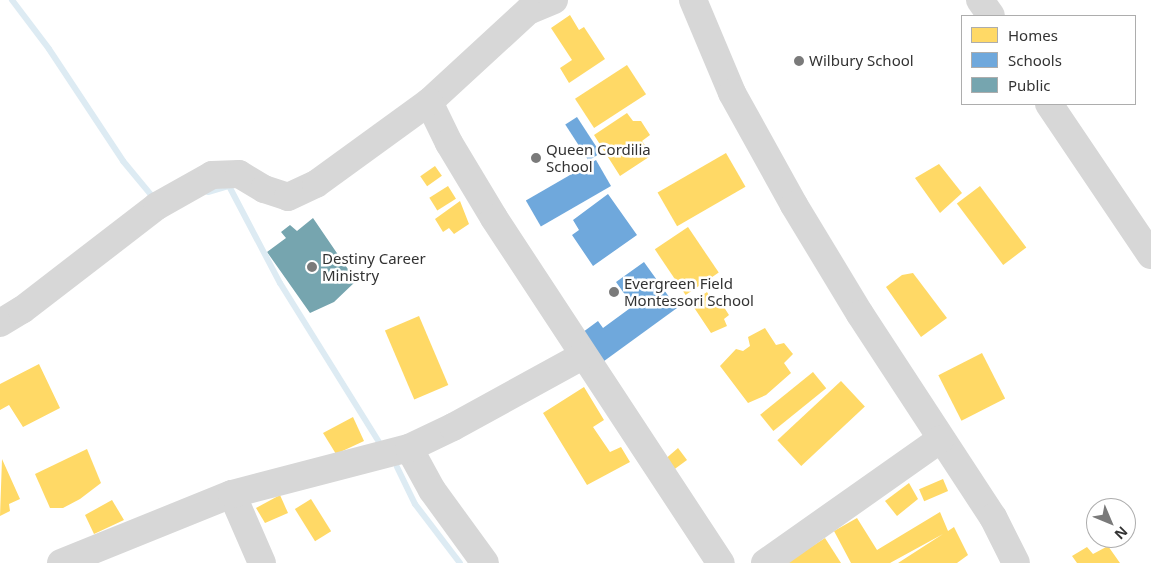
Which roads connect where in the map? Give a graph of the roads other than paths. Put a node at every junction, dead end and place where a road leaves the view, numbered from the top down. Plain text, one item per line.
1 (554, 0) edge
2 (692, 0) edge
3 (980, 0) edge
4 (990, 15) edge
5 (429, 102) junction
6 (1050, 105) edge
7 (1151, 255) edge
8 (0, 323) edge
9 (582, 356) junction
10 (941, 439) junction
11 (409, 448) junction
12 (232, 494) junction
13 (64, 562) edge
14 (262, 563) edge
15 (485, 563) edge
16 (721, 563) edge
17 (765, 563) edge
18 (1016, 563) edge

1 - 5 street
2 - 10 street
3 - 4 street
5 - 8 street
5 - 9 street
6 - 7 street
9 - 11 street
9 - 16 street
10 - 17 street
10 - 18 street
11 - 12 street
11 - 15 street
12 - 13 street
12 - 14 street

